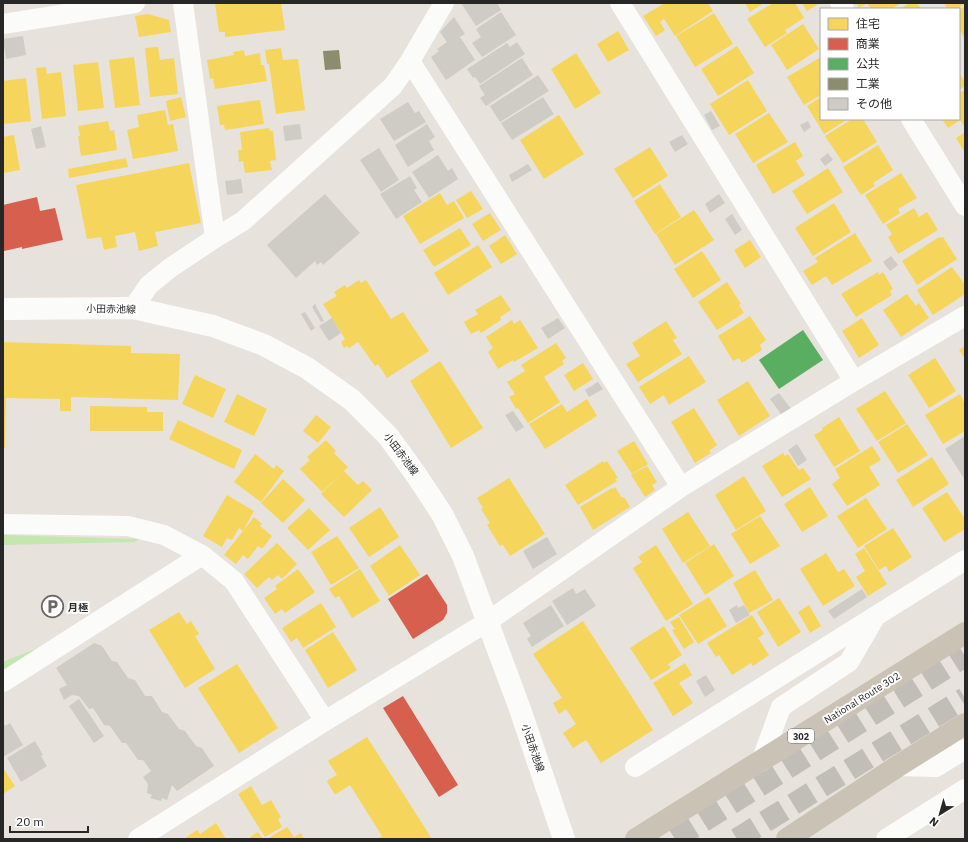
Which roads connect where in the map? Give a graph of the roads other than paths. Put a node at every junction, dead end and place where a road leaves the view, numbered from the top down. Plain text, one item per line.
1 (135, 3) edge
2 (182, 3) edge
3 (444, 3) edge
4 (620, 3) edge
5 (3, 24) edge
6 (410, 60) junction
7 (913, 120) edge
8 (965, 206) edge
9 (215, 238) junction
10 (133, 308) junction
11 (3, 309) edge
12 (965, 316) edge
13 (854, 381) junction
14 (682, 487) junction
15 (3, 524) edge
16 (202, 555) junction
17 (965, 560) edge
18 (876, 616) junction
19 (487, 622) junction
20 (965, 633) edge
21 (3, 682) edge
22 (325, 721) junction
23 (965, 724) edge
24 (965, 749) edge
25 (761, 762) junction
26 (898, 766) junction
27 (635, 768) dead end
28 (965, 789) edge
29 (138, 839) edge
30 (564, 839) edge
31 (636, 839) edge
32 (787, 839) edge
33 (886, 839) edge

1 - 5 street
2 - 9 street
3 - 6 street
4 - 13 street
6 - 9 street
6 - 14 street
7 - 8 street
9 - 10 street
10 - 11 street, 小田赤池線
10 - 19 street, 小田赤池線
12 - 13 street
13 - 14 street
14 - 19 street
15 - 16 street
16 - 21 street
16 - 22 street
17 - 18 street
18 - 25 street
18 - 27 street
19 - 22 street
19 - 30 street, 小田赤池線
20 - 25 highway, National Route 302 / 302
22 - 29 street
23 - 26 highway
24 - 26 street
25 - 31 highway, National Route 302 / 302
26 - 32 highway
28 - 33 street

